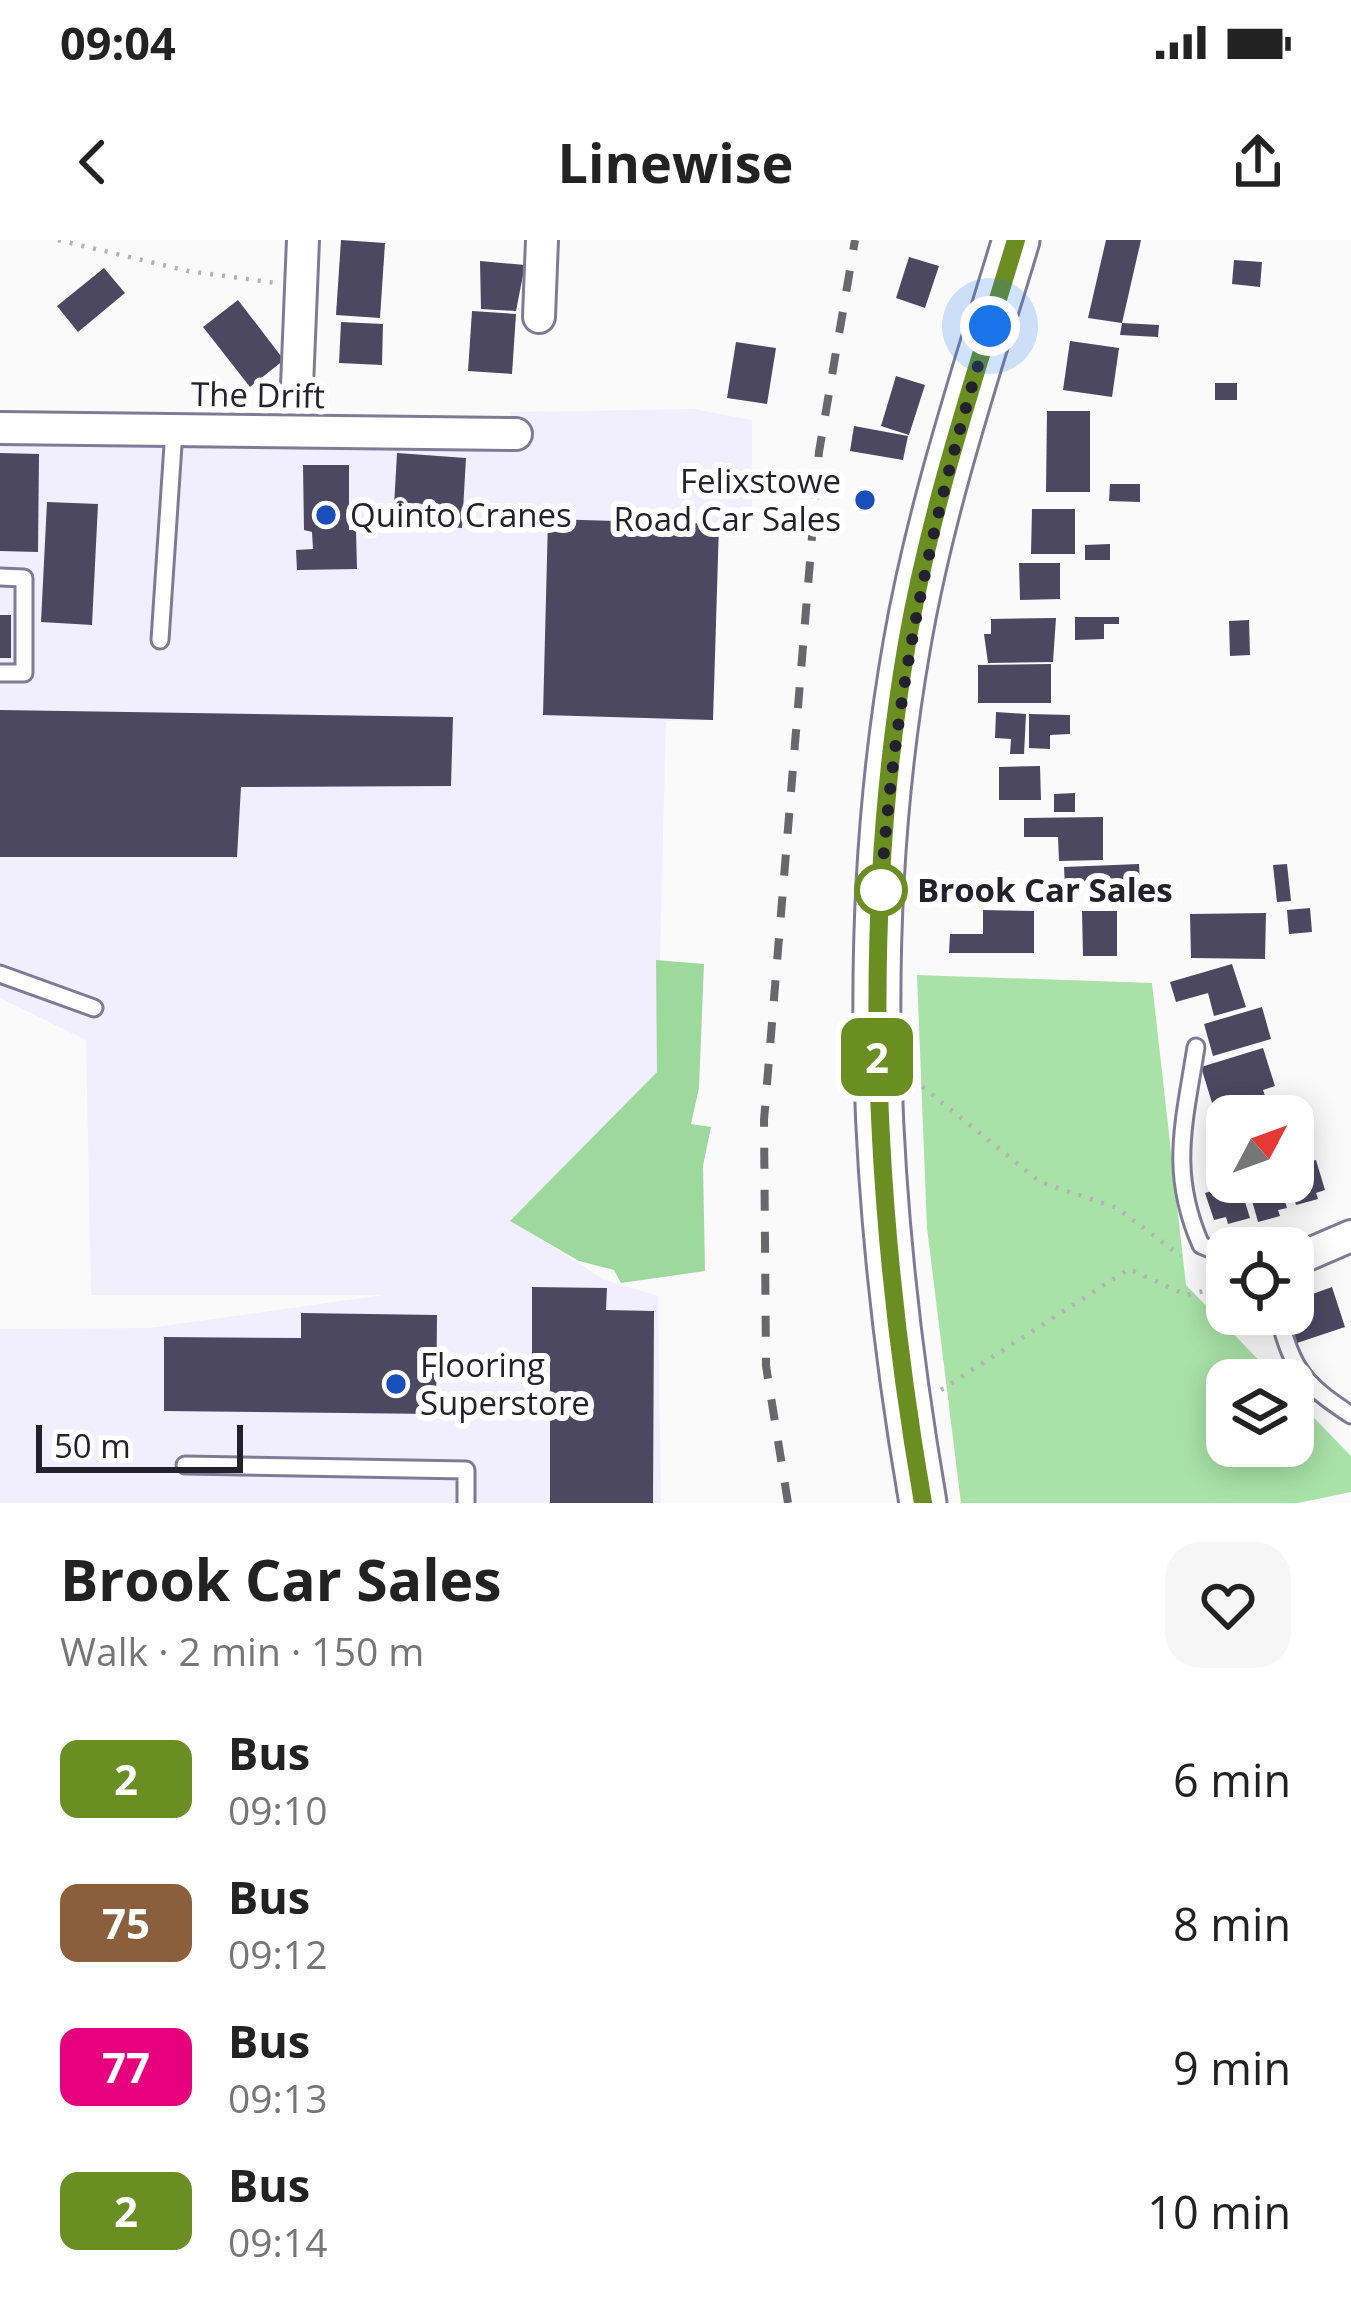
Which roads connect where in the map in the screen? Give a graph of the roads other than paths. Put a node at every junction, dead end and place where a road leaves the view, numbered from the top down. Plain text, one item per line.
1 (303, 240) edge
2 (542, 240) edge
3 (1016, 240) edge
4 (539, 317) dead end
5 (297, 386) dead end
6 (0, 428) edge
7 (174, 430) junction
8 (516, 434) dead end
9 (0, 578) edge
10 (160, 640) dead end
11 (0, 674) edge
12 (0, 974) edge
13 (94, 1008) dead end
14 (1196, 1047) dead end
15 (1351, 1236) edge
16 (1206, 1247) edge
17 (1314, 1252) edge
18 (1283, 1335) edge
19 (1351, 1415) edge
20 (184, 1466) dead end
21 (926, 1498) edge
22 (466, 1503) edge

1 - 5 street
2 - 4 street
3 - 21 main road
6 - 7 street, The Drift
7 - 8 street, The Drift
7 - 10 lane
9 - 11 lane
12 - 13 lane
14 - 16 lane
15 - 17 street
18 - 19 lane
20 - 22 lane

